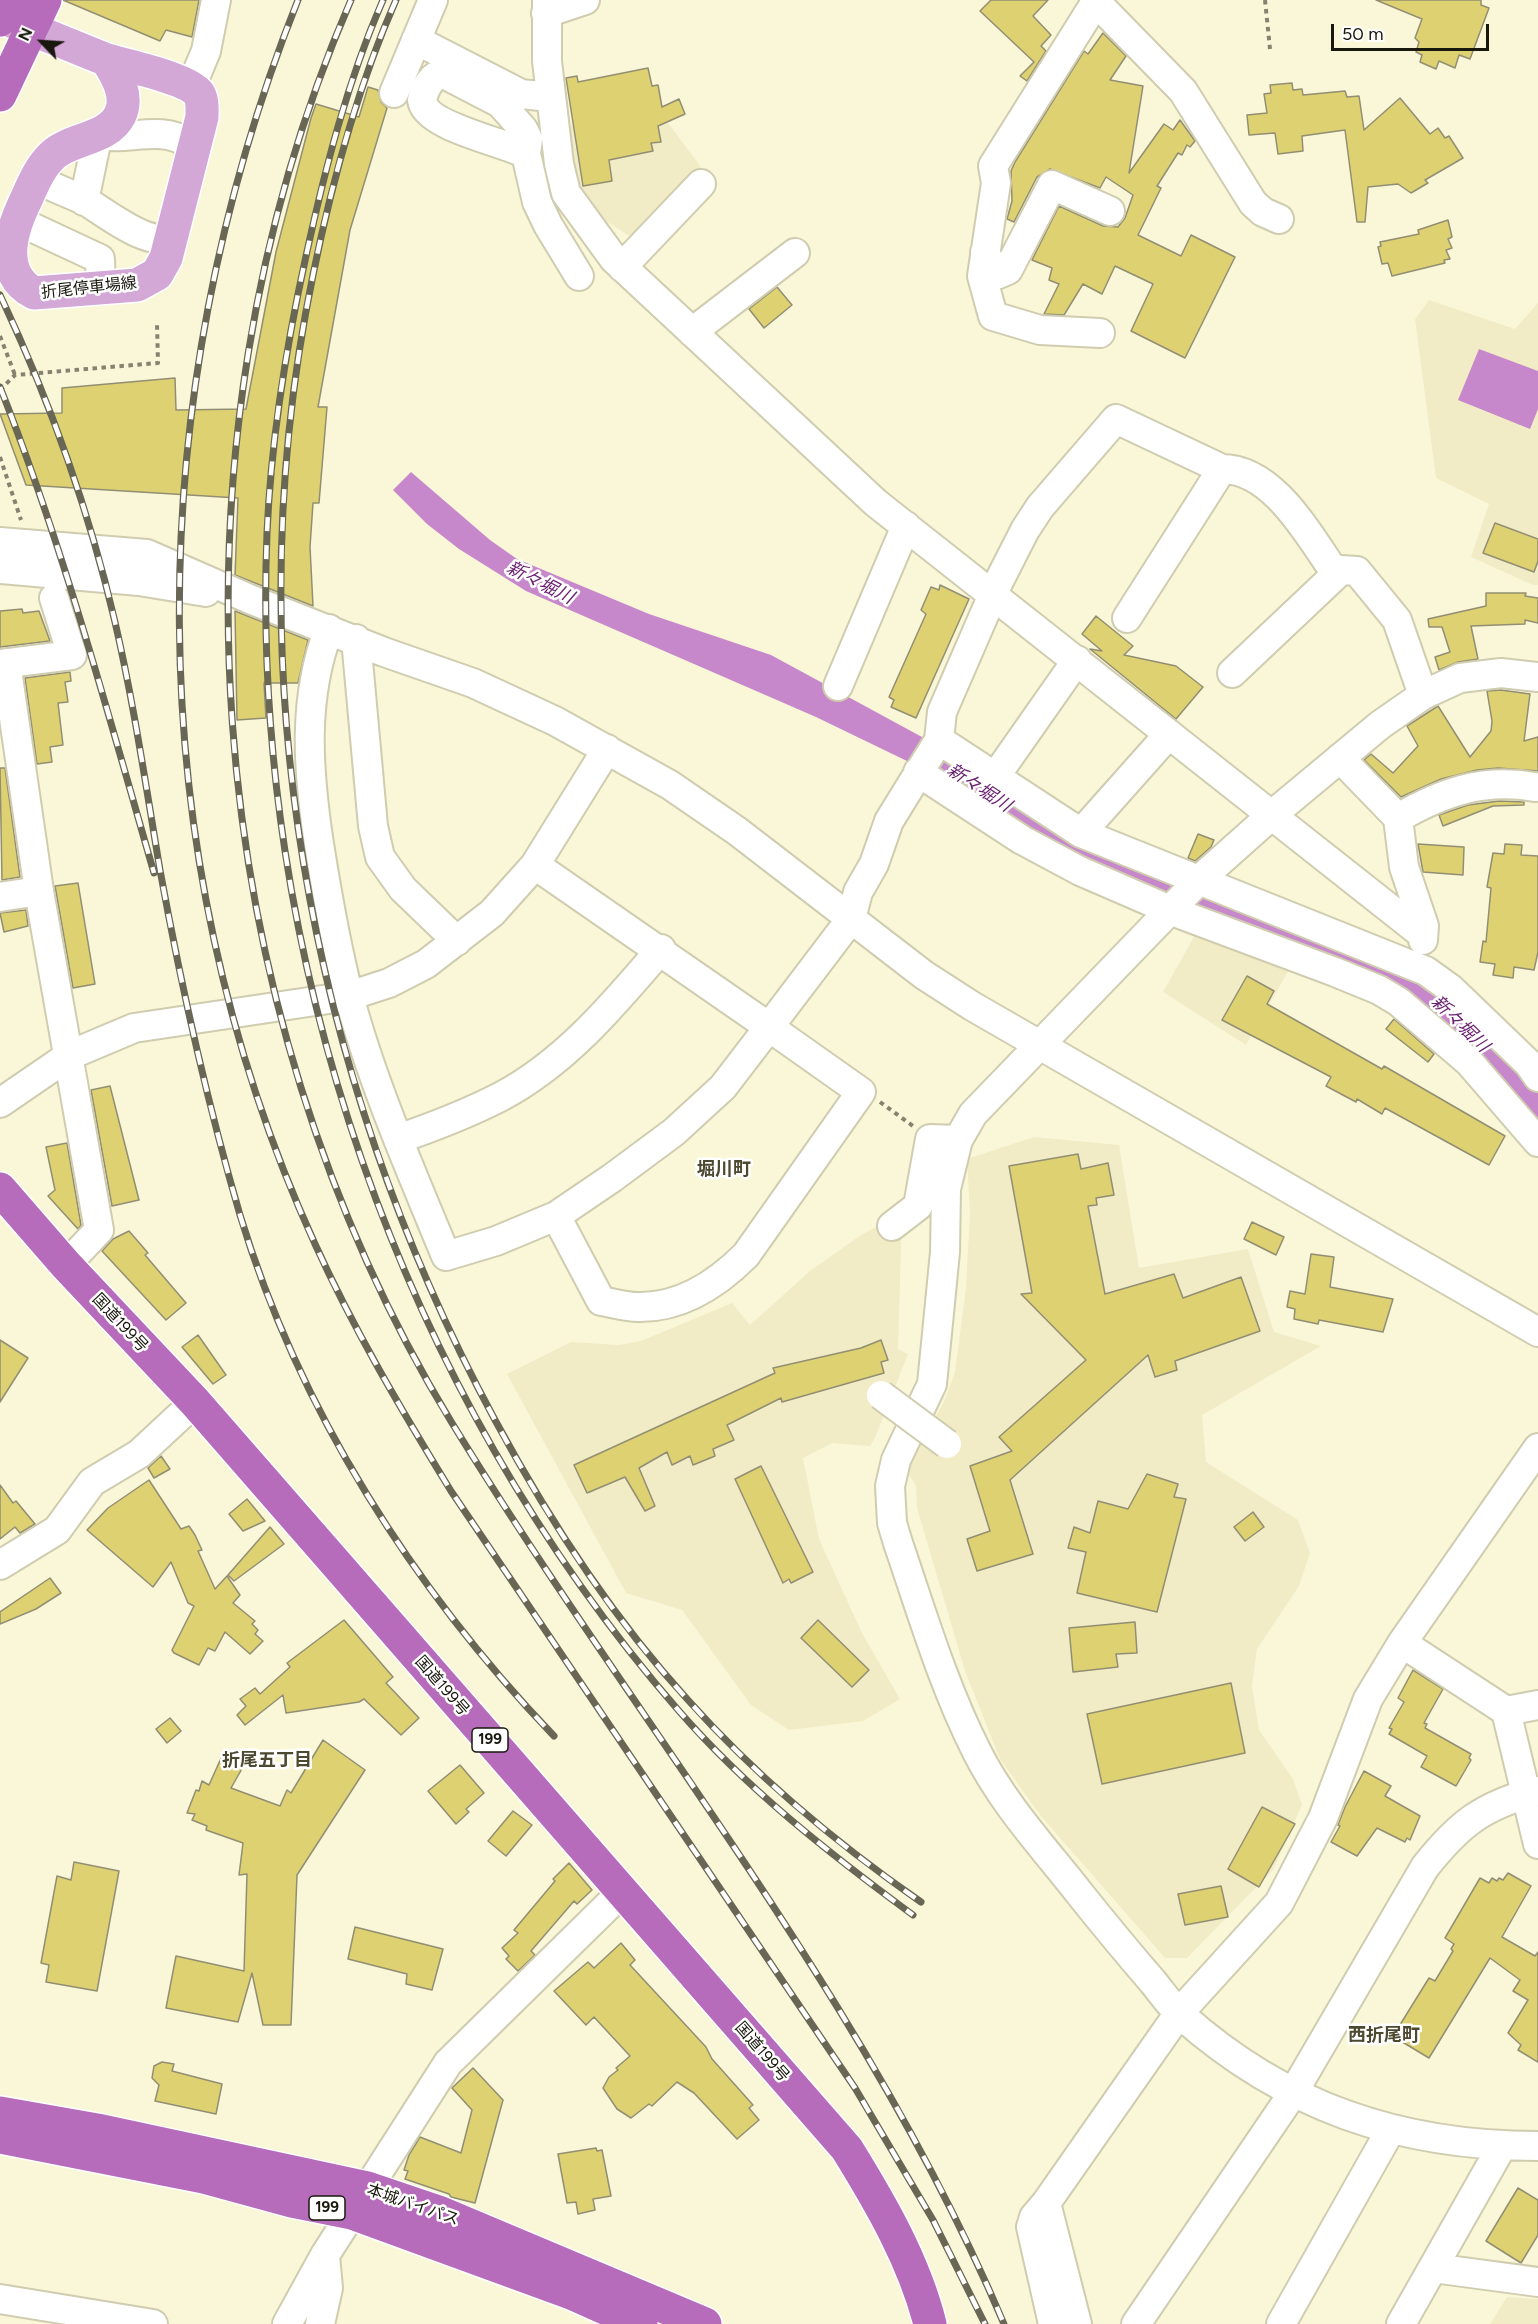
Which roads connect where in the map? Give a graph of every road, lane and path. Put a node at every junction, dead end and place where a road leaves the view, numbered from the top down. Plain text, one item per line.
1 (45, 0) edge
2 (216, 0) edge
3 (433, 0) edge
4 (585, 0) edge
5 (1265, 0) edge
6 (1097, 1) edge
7 (547, 6) edge
8 (3, 13) edge
9 (31, 30) junction
10 (416, 40) junction
11 (1270, 49) dead end
12 (107, 60) junction
13 (190, 87) junction
14 (394, 93) dead end
15 (0, 95) edge
16 (550, 97) junction
17 (98, 134) junction
18 (193, 154) junction
19 (526, 154) dead end
20 (701, 184) dead end
21 (49, 185) dead end
22 (84, 201) junction
23 (1110, 211) dead end
24 (1279, 219) dead end
25 (14, 225) junction
26 (172, 234) junction
27 (985, 252) junction
28 (795, 253) dead end
29 (618, 263) junction
30 (101, 289) junction
31 (157, 324) dead end
32 (692, 332) junction
33 (1100, 333) dead end
34 (0, 336) edge
35 (15, 375) junction
36 (0, 390) edge
37 (0, 457) edge
38 (1222, 469) junction
39 (22, 520) dead end
40 (906, 526) junction
41 (0, 542) edge
42 (0, 569) edge
43 (1336, 574) junction
44 (993, 596) junction
45 (54, 598) dead end
46 (252, 600) junction
47 (1127, 618) dead end
48 (328, 628) junction
49 (356, 639) junction
50 (1077, 660) junction
51 (3, 663) edge
52 (1232, 673) dead end
53 (1538, 677) edge
54 (838, 686) dead end
55 (1423, 695) junction
56 (1169, 734) junction
57 (607, 749) junction
58 (928, 756) junction
59 (1340, 758) junction
60 (995, 777) junction
61 (1535, 787) dead end
62 (1273, 814) junction
63 (1398, 818) junction
64 (1081, 833) junction
65 (536, 865) junction
66 (1198, 882) junction
67 (39, 891) junction
68 (0, 897) edge
69 (1172, 908) junction
70 (851, 919) junction
71 (1422, 934) junction
72 (457, 941) junction
73 (661, 949) junction
74 (1425, 971) junction
75 (349, 996) junction
76 (769, 1027) junction
77 (1038, 1044) junction
78 (70, 1055) junction
79 (1538, 1077) edge
80 (861, 1092) junction
81 (0, 1103) edge
82 (1533, 1127) edge
83 (398, 1139) junction
84 (944, 1139) junction
85 (0, 1189) edge
86 (556, 1216) junction
87 (892, 1226) dead end
88 (66, 1265) junction
89 (1538, 1332) edge
90 (881, 1395) dead end
91 (195, 1402) junction
92 (947, 1443) dead end
93 (1538, 1448) edge
94 (0, 1565) edge
95 (1402, 1643) junction
96 (1538, 1705) edge
97 (1506, 1711) junction
98 (1532, 1792) edge
99 (1538, 1844) edge
100 (622, 1892) junction
101 (1179, 2013) junction
102 (1293, 2093) junction
103 (0, 2113) edge
104 (1390, 2131) junction
105 (0, 2137) edge
106 (1502, 2146) junction
107 (1538, 2146) edge
108 (360, 2201) junction
109 (1046, 2203) junction
110 (325, 2255) junction
111 (1433, 2268) junction
112 (1538, 2282) edge
113 (0, 2300) edge
114 (60, 2317) edge
115 (153, 2324) edge
116 (287, 2324) edge
117 (320, 2324) edge
118 (640, 2324) edge
119 (705, 2324) edge
120 (930, 2324) edge
121 (1053, 2324) edge
122 (1077, 2324) edge
123 (1136, 2324) edge
124 (1281, 2324) edge
125 (1401, 2324) edge

1 - 9 highway
2 - 13 street
3 - 10 street
4 - 7 street
5 - 11 path
6 - 24 street
6 - 27 street
7 - 16 street
8 - 9 main road
9 - 12 main road
9 - 15 highway
10 - 14 street
10 - 16 street
12 - 13 main road
12 - 17 main road, 折尾停車場線
13 - 18 main road, 折尾停車場線
16 - 29 street
17 - 18 street
17 - 22 street
17 - 25 main road, 折尾停車場線
18 - 26 main road, 折尾停車場線
19 - 29 street
20 - 29 street
21 - 22 street
22 - 26 street
23 - 27 street
25 - 30 street
25 - 30 main road, 折尾停車場線
26 - 30 main road, 折尾停車場線
27 - 33 street
28 - 32 street
29 - 32 street
31 - 35 path
32 - 40 street
34 - 35 path
35 - 36 path
37 - 39 path
38 - 43 street
38 - 44 street
38 - 47 street
40 - 44 street
40 - 54 street
41 - 46 street
42 - 46 street
43 - 52 street
43 - 55 street
44 - 50 street
44 - 58 street
45 - 51 street
46 - 48 street
48 - 49 street
48 - 75 street
49 - 57 street
49 - 72 street
50 - 56 street
50 - 60 street
51 - 67 street
53 - 55 street
55 - 59 street
56 - 62 street
56 - 64 street
57 - 65 street
57 - 70 street
58 - 60 street
58 - 69 street
58 - 70 street
59 - 62 street
59 - 63 street
60 - 64 street
61 - 63 street
62 - 66 street
62 - 71 street
63 - 71 street
64 - 66 street
65 - 72 street
65 - 73 street
66 - 69 street
66 - 74 street
67 - 68 street
67 - 78 street
69 - 77 street
69 - 82 street
70 - 76 street
70 - 77 street
71 - 74 street
72 - 75 street
73 - 76 street
73 - 83 street
74 - 79 street
75 - 78 street
75 - 83 street
76 - 80 street
76 - 86 street
77 - 84 street
77 - 89 street
78 - 81 street
78 - 88 street
80 - 84 path
80 - 86 street
83 - 86 street
84 - 87 street
84 - 101 street
85 - 88 highway, 国道199号 / 199
88 - 91 highway, 国道199号 / 199
90 - 92 street, bridge
91 - 94 street
91 - 100 highway, 国道199号 / 199
93 - 95 street
95 - 97 street
95 - 101 street
96 - 97 street
97 - 98 street
98 - 99 street
98 - 102 street
100 - 108 street
100 - 120 highway, 国道199号 / 199
101 - 102 street
101 - 109 street
102 - 104 street
102 - 123 street
103 - 108 highway, 本城バイパス / 199
104 - 106 street
104 - 124 street
105 - 108 highway, 本城バイパス / 199
106 - 107 street
106 - 111 street
108 - 110 street
108 - 118 highway, 本城バイパス / 199
108 - 119 highway, 本城バイパス / 199
109 - 121 street
109 - 122 street
110 - 116 street
110 - 117 street
111 - 112 street
111 - 125 street
113 - 114 street
114 - 115 street

